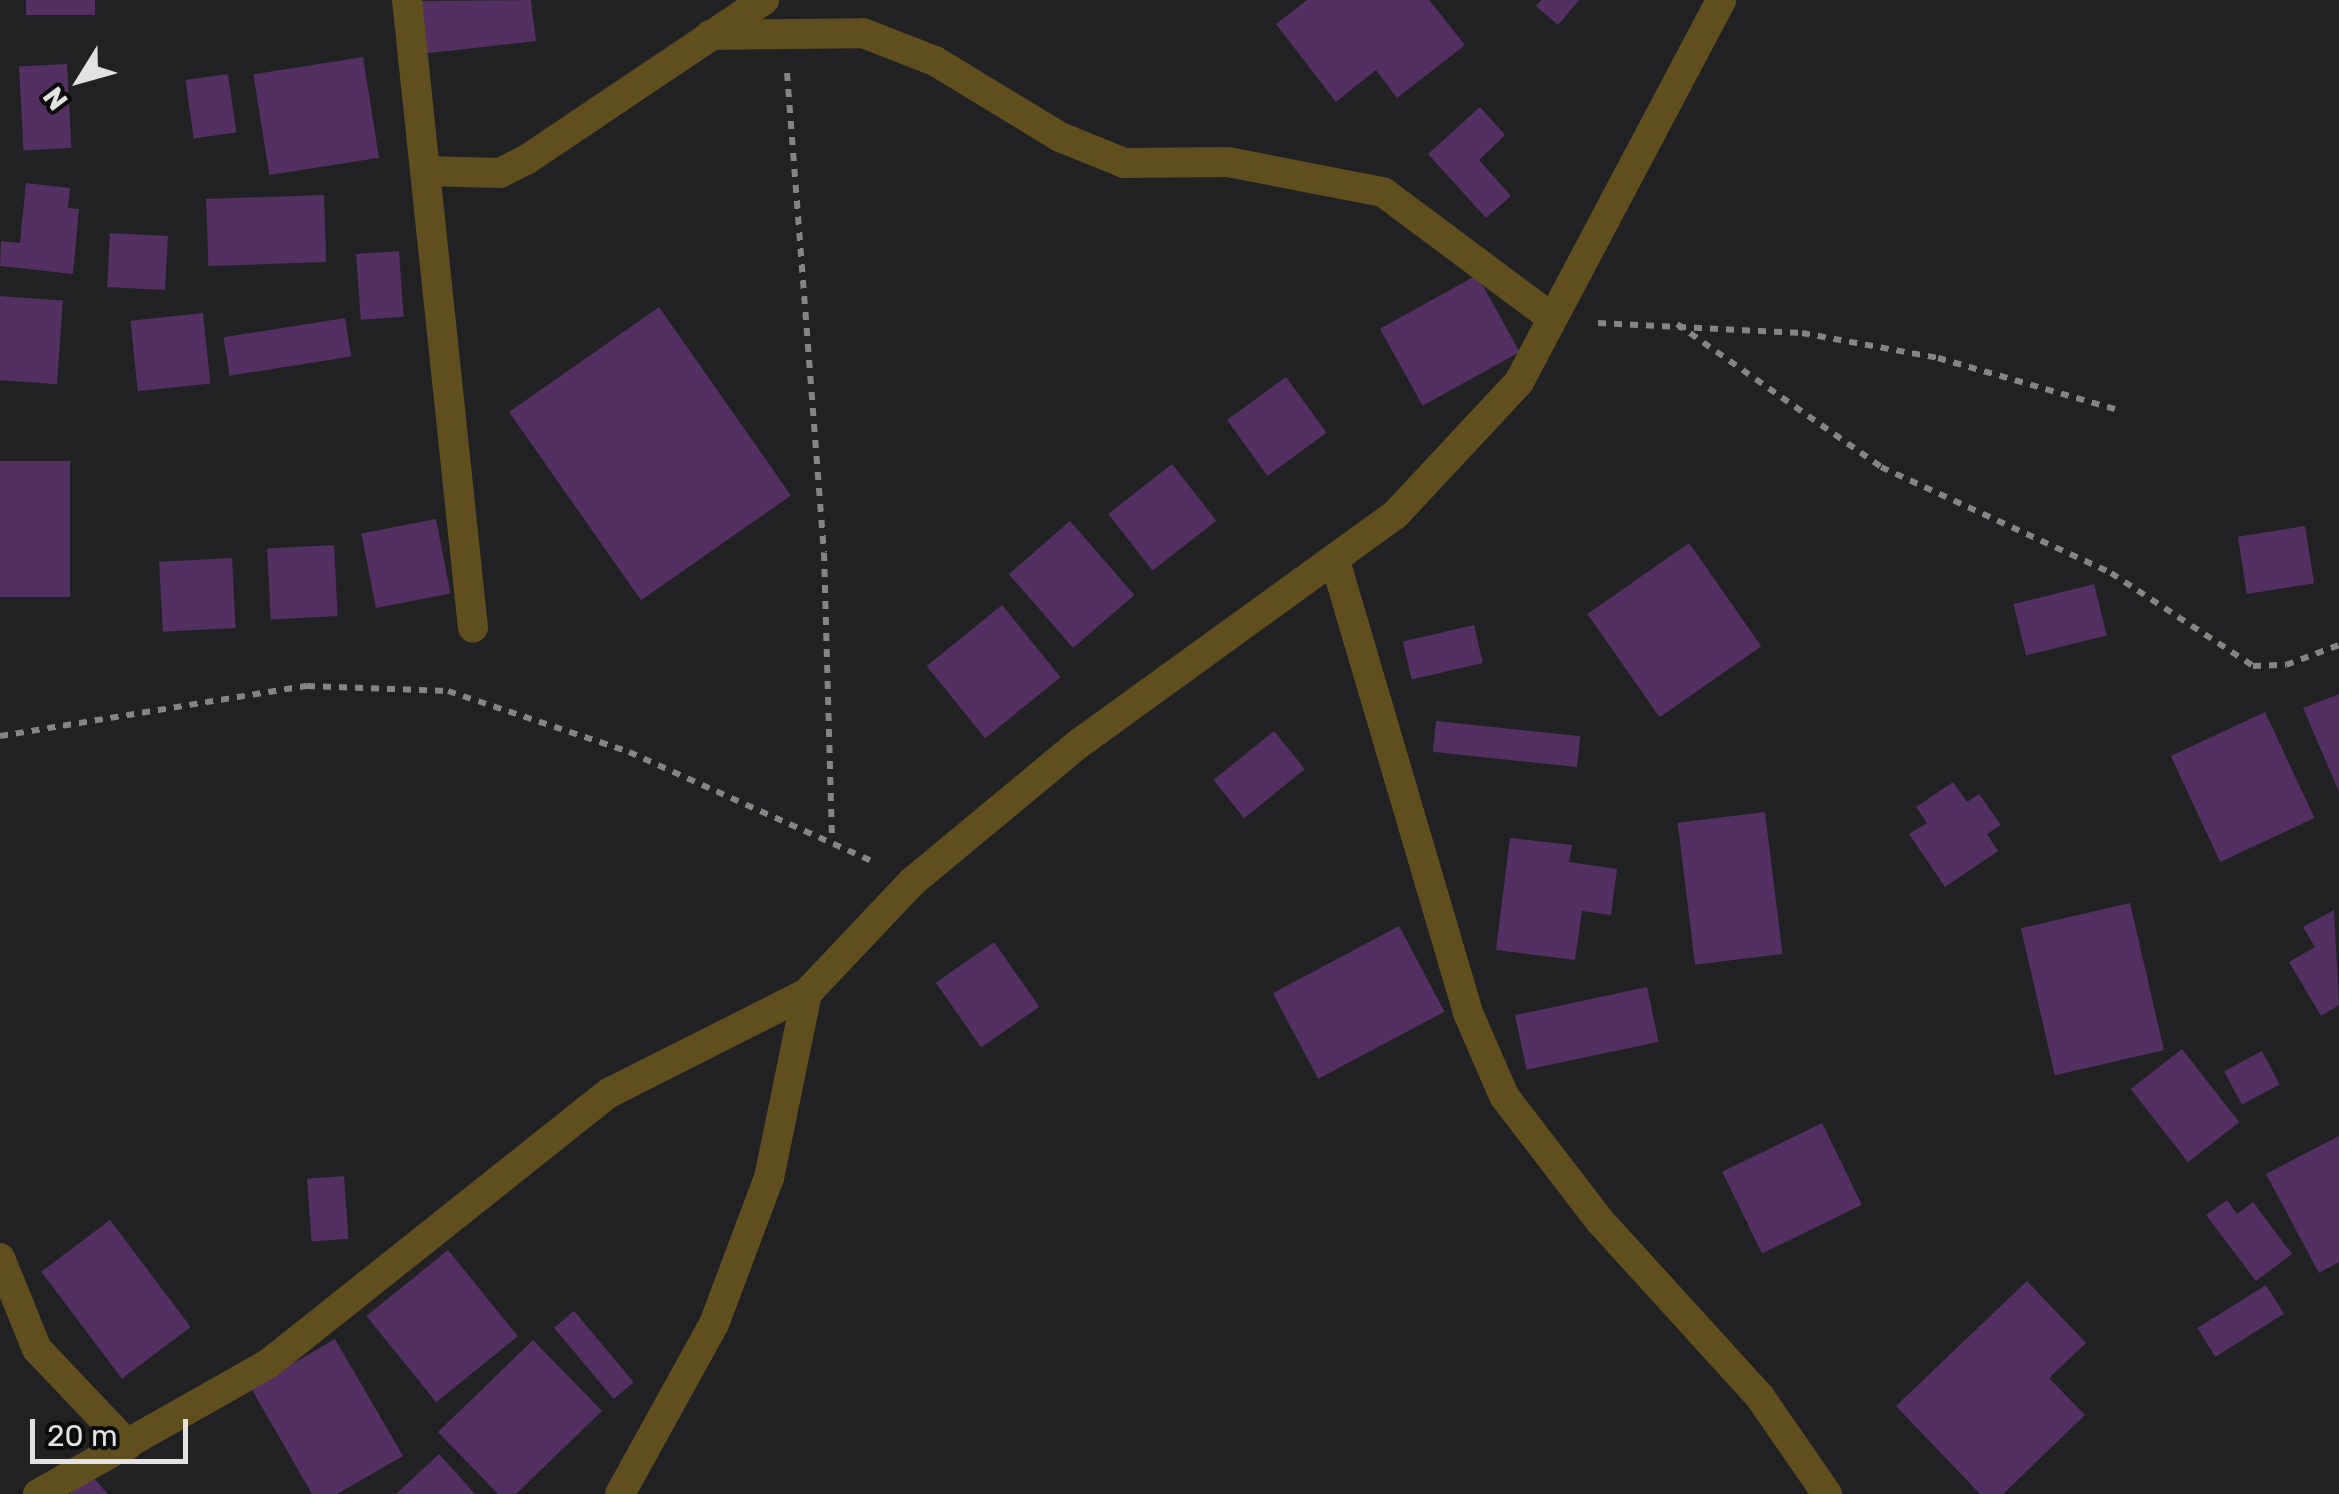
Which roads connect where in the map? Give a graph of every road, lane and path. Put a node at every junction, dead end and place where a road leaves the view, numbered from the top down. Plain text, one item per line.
1 (407, 0) edge
2 (764, 0) edge
3 (1721, 0) edge
4 (784, 29) junction
5 (710, 36) junction
6 (425, 171) junction
7 (1552, 318) junction
8 (1677, 324) junction
9 (2118, 410) dead end
10 (1336, 564) junction
11 (473, 628) dead end
12 (2339, 644) edge
13 (0, 736) edge
14 (832, 840) junction
15 (912, 882) junction
16 (807, 994) junction
17 (0, 1258) edge
18 (128, 1445) junction
19 (38, 1494) edge
20 (620, 1494) edge
21 (1827, 1494) edge

1 - 6 street
2 - 5 street
3 - 7 street
4 - 5 street
4 - 7 street
4 - 14 path
5 - 6 street
6 - 11 street
7 - 8 path
7 - 10 street
8 - 9 path
8 - 12 path
10 - 15 street
10 - 21 street
13 - 14 path
14 - 15 path
15 - 16 street
16 - 18 street
16 - 20 street
17 - 18 street
18 - 19 street

